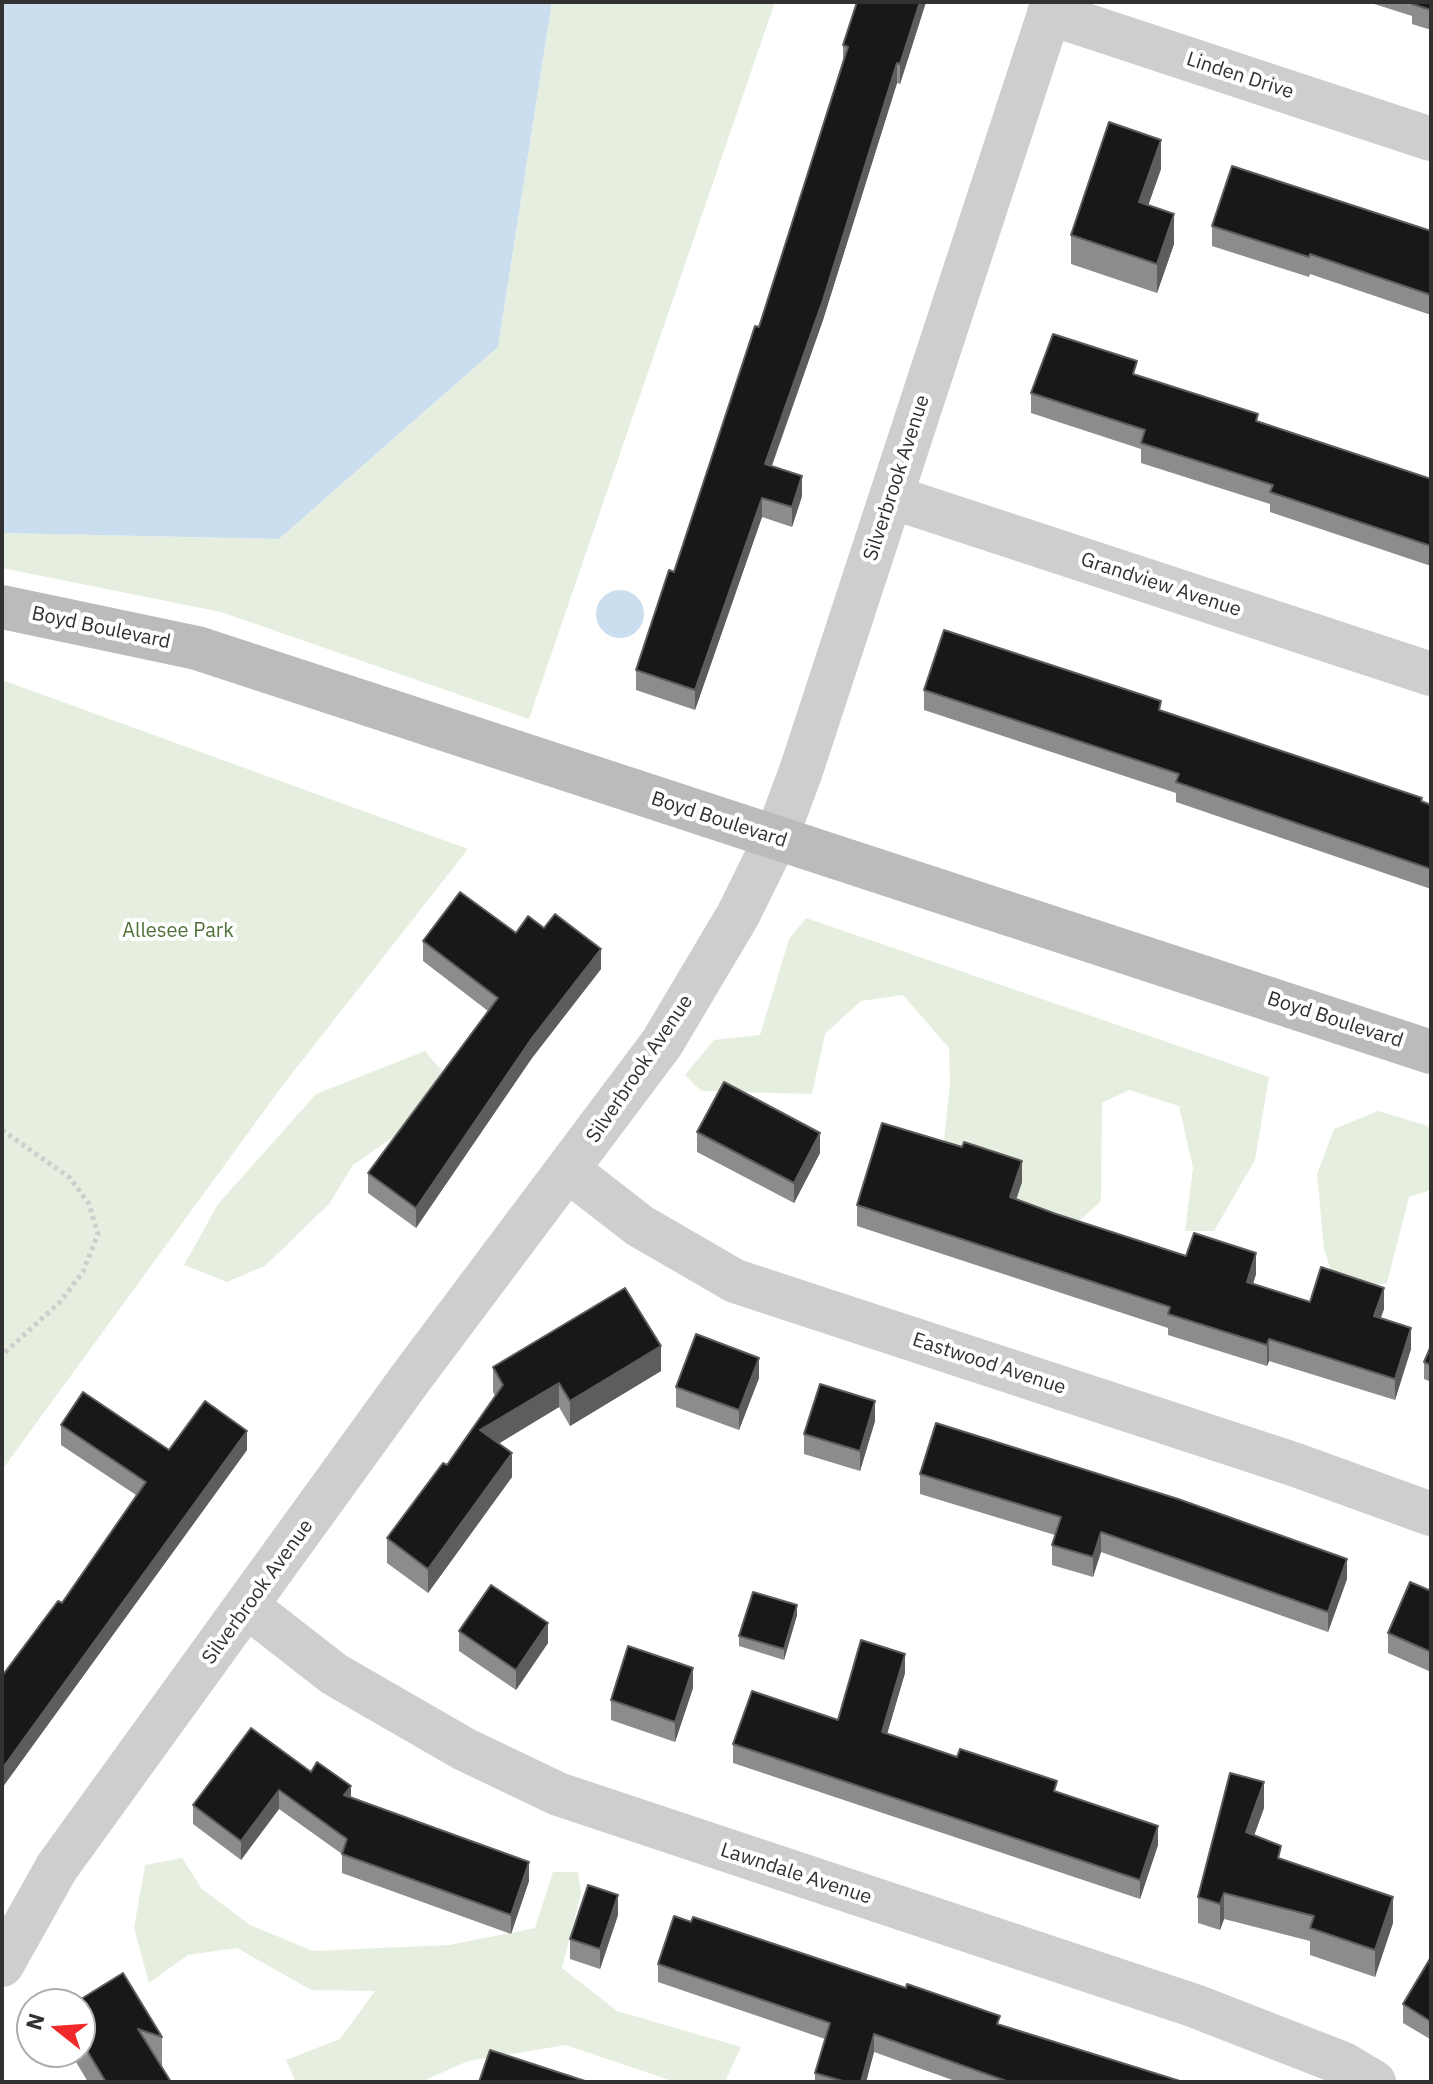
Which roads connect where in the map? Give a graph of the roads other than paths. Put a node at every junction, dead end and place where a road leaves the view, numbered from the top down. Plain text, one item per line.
1 (1051, 8) edge
2 (1431, 139) edge
3 (892, 497) junction
4 (2, 607) edge
5 (1431, 674) edge
6 (776, 838) junction
7 (1431, 1052) edge
8 (569, 1171) junction
9 (1431, 1514) edge
10 (248, 1607) junction
11 (2, 1965) edge
12 (1374, 2082) edge

1 - 2 street, Linden Drive
1 - 3 street, Silverbrook Avenue
3 - 5 street, Grandview Avenue
3 - 6 street, Silverbrook Avenue
4 - 6 street, Boyd Boulevard
6 - 7 street, Boyd Boulevard
6 - 8 street, Silverbrook Avenue
8 - 9 street, Eastwood Avenue
8 - 10 street, Silverbrook Avenue
10 - 11 street, Silverbrook Avenue
10 - 12 street, Lawndale Avenue

